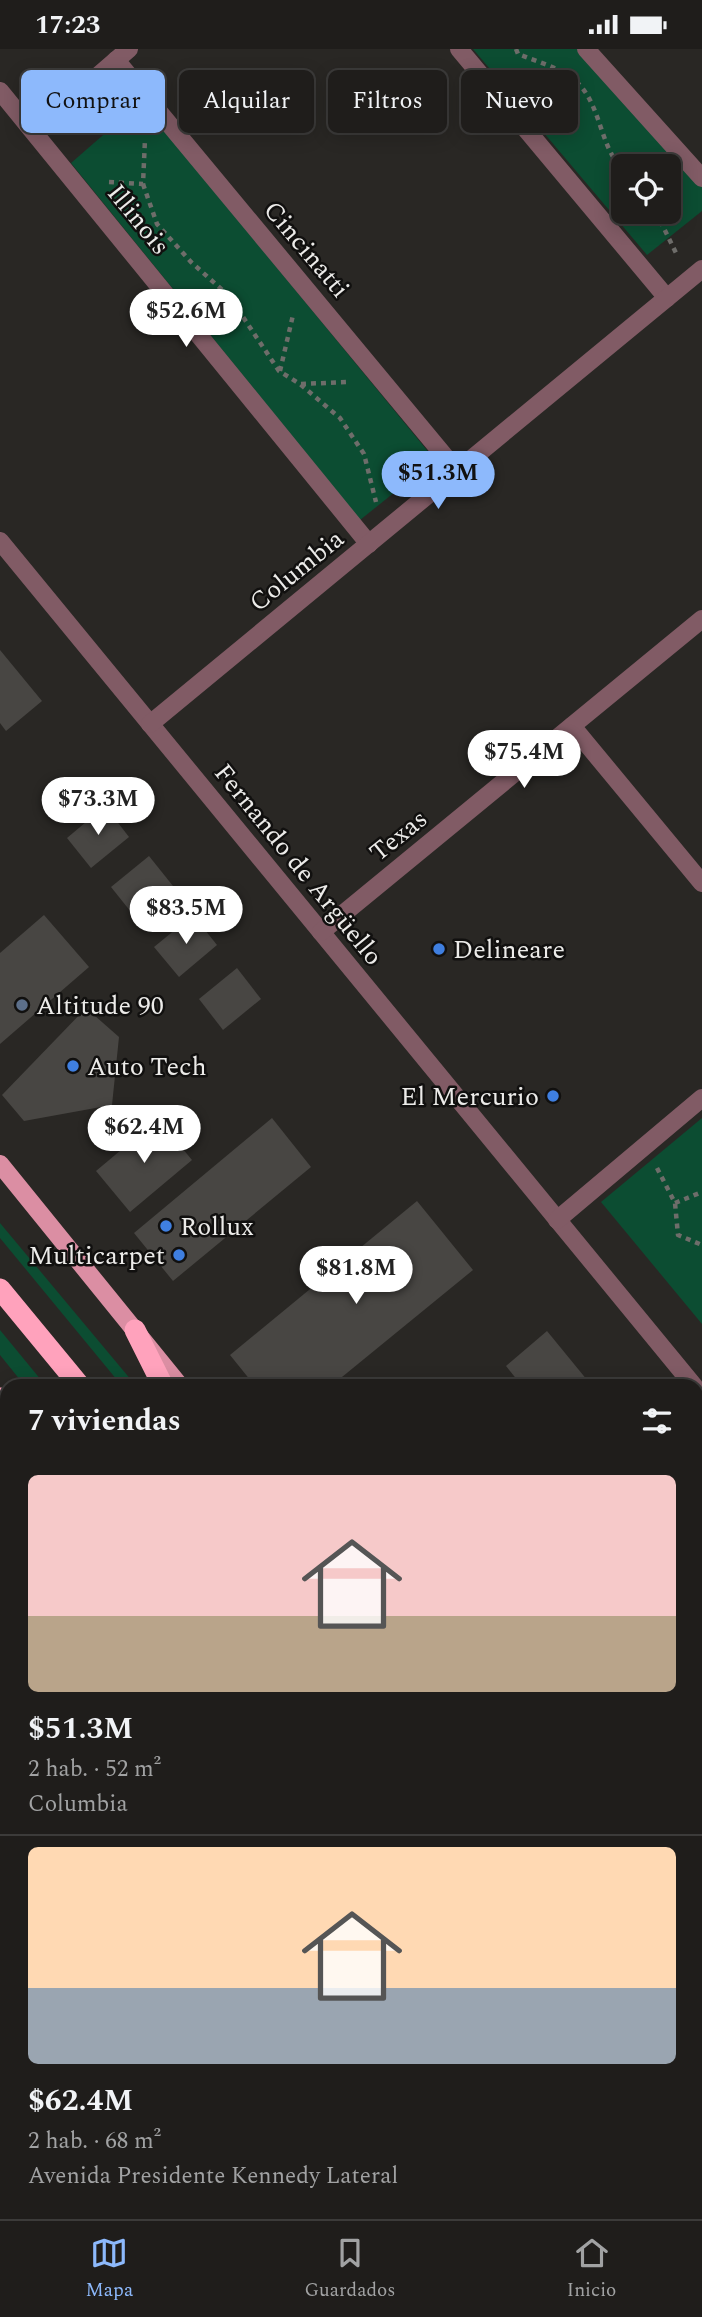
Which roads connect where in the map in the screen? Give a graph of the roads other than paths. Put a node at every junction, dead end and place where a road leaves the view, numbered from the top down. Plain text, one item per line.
1 (459, 49) edge
2 (586, 49) edge
3 (122, 55) edge
4 (105, 70) edge
5 (0, 91) edge
6 (21, 116) edge
7 (36, 133) edge
8 (702, 179) edge
9 (696, 275) edge
10 (667, 298) junction
11 (457, 471) junction
12 (375, 538) junction
13 (0, 541) edge
14 (702, 619) edge
15 (150, 724) junction
16 (572, 726) junction
17 (702, 883) edge
18 (321, 932) junction
19 (702, 1098) edge
20 (0, 1164) edge
21 (557, 1220) junction
22 (0, 1289) edge
23 (135, 1330) junction
24 (74, 1379) edge
25 (160, 1379) edge
26 (174, 1379) edge
27 (688, 1379) edge

1 - 10 street
2 - 8 street
3 - 4 street
3 - 11 street, Cincinatti
5 - 6 street, Illinois
7 - 12 street, Illinois
9 - 10 street, Columbia
10 - 11 street, Columbia
11 - 12 street, Columbia
12 - 15 street, Columbia
13 - 15 street, Fernando de Argüello
14 - 16 street, Texas
15 - 18 street, Fernando de Argüello
16 - 17 street
16 - 18 street, Texas
18 - 21 street, Fernando de Argüello
19 - 21 street
20 - 23 main road
21 - 27 street, Fernando de Argüello
22 - 24 highway
23 - 25 highway
23 - 26 main road

